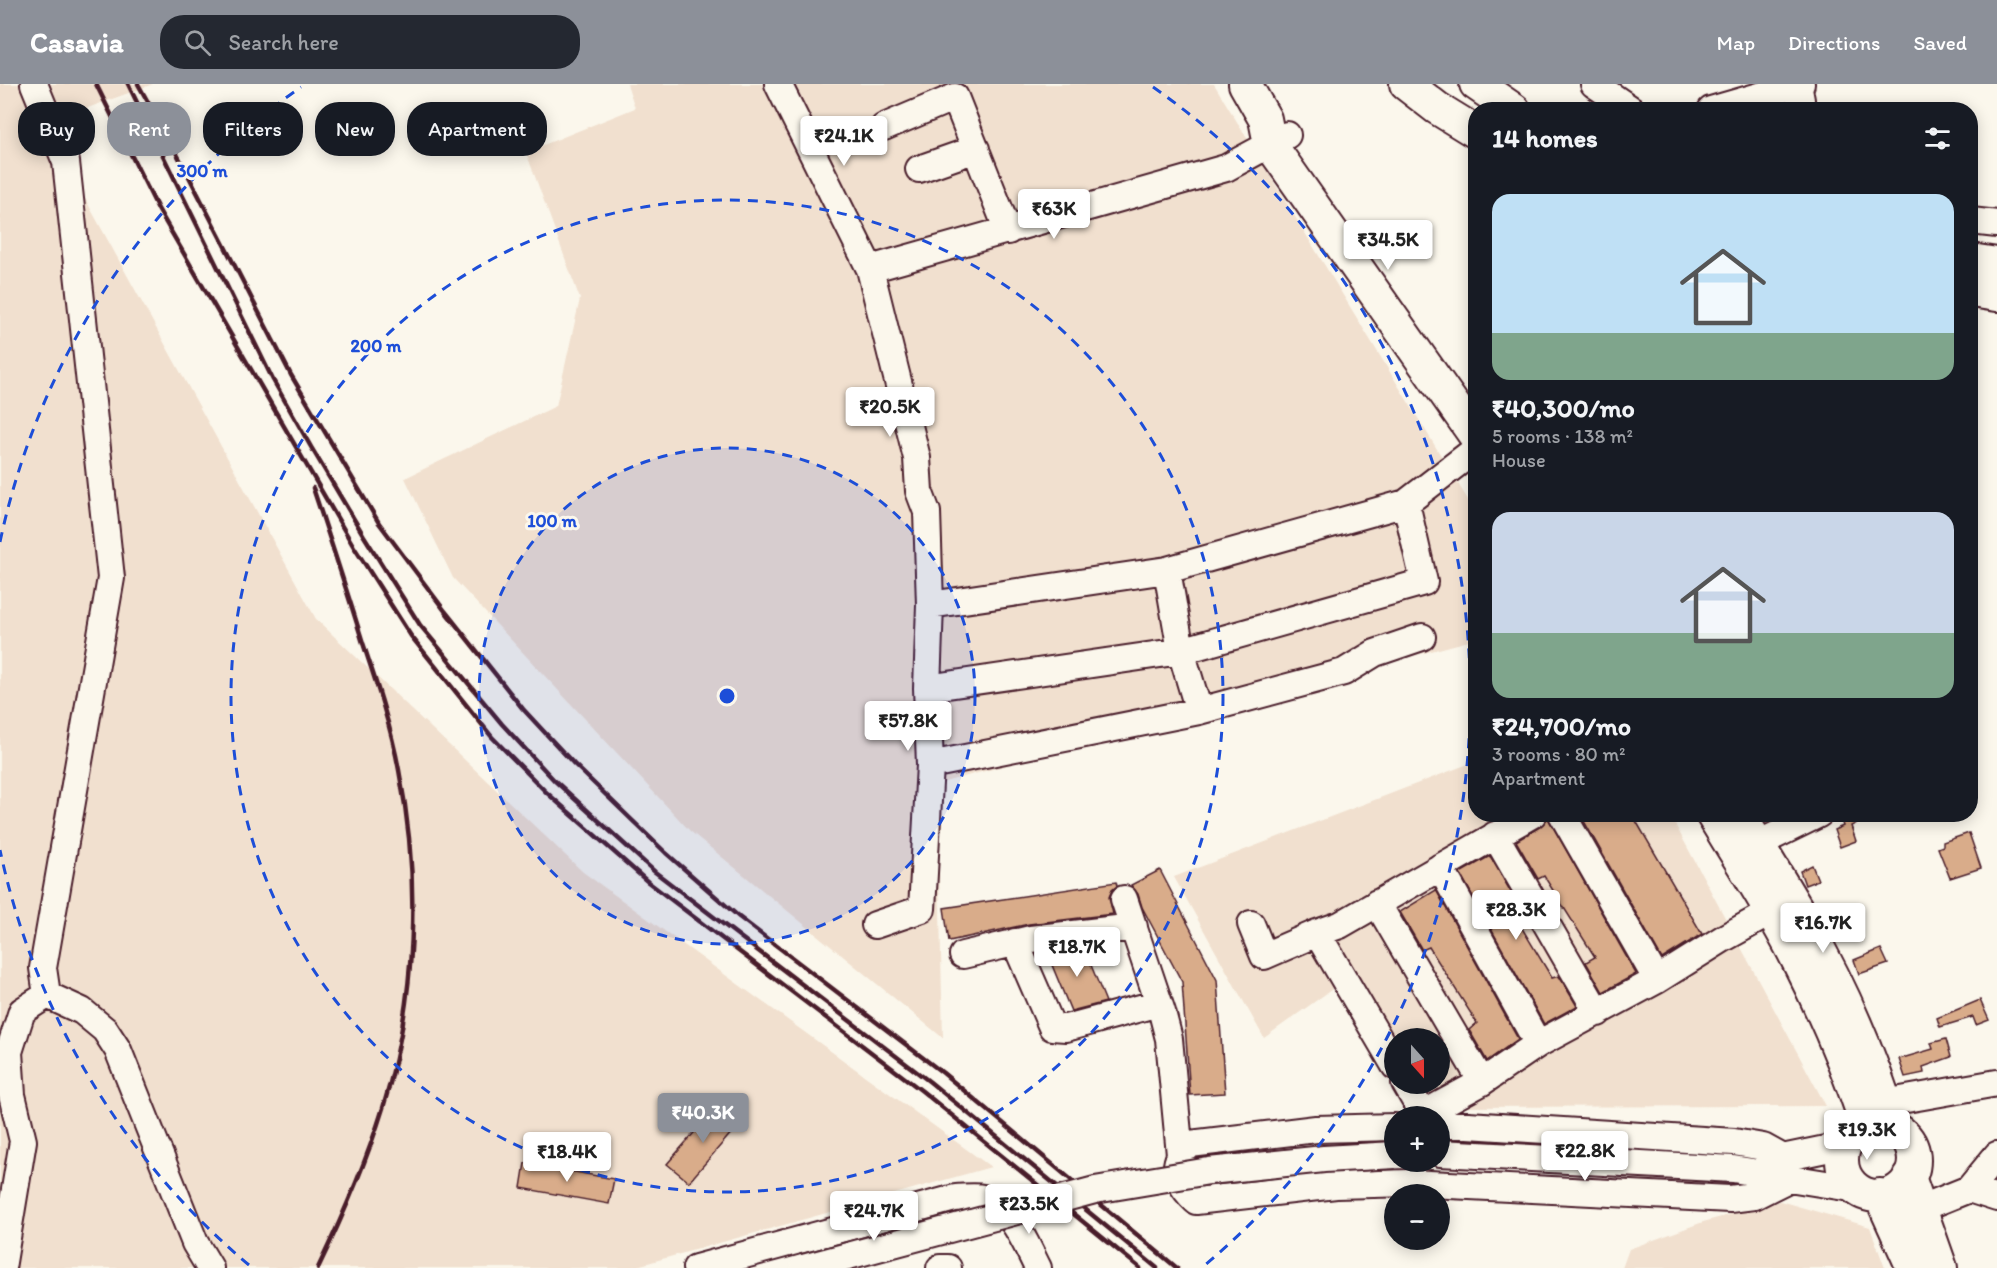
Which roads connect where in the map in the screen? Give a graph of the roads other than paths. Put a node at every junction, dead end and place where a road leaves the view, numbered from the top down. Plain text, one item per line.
1 (34, 84) edge
2 (778, 84) edge
3 (1245, 84) edge
4 (1406, 84) edge
5 (1476, 84) edge
6 (1594, 84) edge
7 (1799, 84) edge
8 (1502, 102) edge
9 (1620, 102) edge
10 (1738, 102) edge
11 (1801, 102) edge
12 (884, 127) dead end
13 (1468, 127) edge
14 (1274, 133) junction
15 (976, 149) junction
16 (918, 169) dead end
17 (1978, 222) edge
18 (1997, 224) edge
19 (1008, 231) junction
20 (1978, 261) edge
21 (1997, 264) edge
22 (870, 269) junction
23 (1978, 292) edge
24 (1997, 295) edge
25 (1468, 393) edge
26 (1468, 425) edge
27 (1468, 455) edge
28 (1406, 504) junction
29 (1167, 570) junction
30 (930, 604) junction
31 (1422, 637) dead end
32 (1182, 651) junction
33 (927, 688) junction
34 (1198, 711) junction
35 (930, 765) junction
36 (1519, 822) edge
37 (1567, 822) edge
38 (1717, 822) edge
39 (1744, 822) edge
40 (1803, 822) edge
41 (1495, 835) junction
42 (1758, 844) junction
43 (1440, 867) junction
44 (1124, 899) dead end
45 (1377, 903) junction
46 (1771, 912) junction
47 (1251, 924) dead end
48 (875, 925) dead end
49 (1134, 927) junction
50 (1317, 933) junction
51 (1015, 942) junction
52 (963, 955) dead end
53 (1657, 980) junction
54 (47, 995) junction
55 (1159, 1003) junction
56 (1598, 1012) junction
57 (1538, 1044) junction
58 (1384, 1047) edge
59 (1482, 1082) junction
60 (1997, 1083) edge
61 (1411, 1094) edge
62 (1870, 1121) junction
63 (1450, 1125) edge
64 (1384, 1127) edge
65 (1450, 1154) edge
66 (1180, 1155) junction
67 (1997, 1155) edge
68 (1384, 1156) edge
69 (1786, 1168) junction
70 (1909, 1177) junction
71 (1969, 1189) junction
72 (1997, 1198) edge
73 (1876, 1201) junction
74 (1921, 1210) junction
75 (1000, 1215) junction
76 (2, 1268) edge
77 (210, 1268) edge
78 (696, 1268) edge
79 (803, 1268) edge
80 (940, 1268) edge
81 (948, 1268) edge
82 (1018, 1268) edge
83 (1038, 1268) edge
84 (1913, 1268) edge
85 (1941, 1268) edge

1 - 54 street
2 - 22 street
3 - 14 main road
4 - 13 main road
5 - 8 main road
6 - 9 street
7 - 10 street
7 - 11 street
12 - 15 street
14 - 19 street
14 - 25 main road
14 - 26 main road
15 - 16 street
15 - 19 street
17 - 18 street
19 - 22 street
20 - 21 main road
22 - 30 street
23 - 24 main road
27 - 28 street
28 - 29 street
28 - 32 street
29 - 30 street
29 - 32 street
30 - 33 street
31 - 34 street
32 - 33 street
32 - 34 street
33 - 35 street
34 - 35 street
35 - 48 street
36 - 41 street
37 - 53 street
38 - 46 main road
39 - 42 main road
40 - 42 street
41 - 43 street
41 - 56 street
42 - 62 main road
43 - 45 street
43 - 57 street
44 - 49 street
45 - 50 street
45 - 59 street
46 - 53 street
46 - 62 main road
47 - 50 street
49 - 51 street
49 - 55 street
50 - 58 street
51 - 52 street
51 - 55 street
53 - 56 street
54 - 76 street
54 - 77 street
55 - 66 street
56 - 57 street
57 - 59 street
59 - 61 street
60 - 62 street
62 - 69 street
62 - 70 main road
62 - 73 main road
63 - 69 street
64 - 66 street
65 - 69 street
66 - 69 street
67 - 71 street
68 - 75 street, bridge
69 - 73 street
70 - 73 main road
70 - 74 main road
71 - 72 street
71 - 74 street
73 - 74 street
73 - 84 main road
74 - 85 main road
75 - 79 street, bridge
75 - 82 street
78 - 83 street
80 - 81 street

